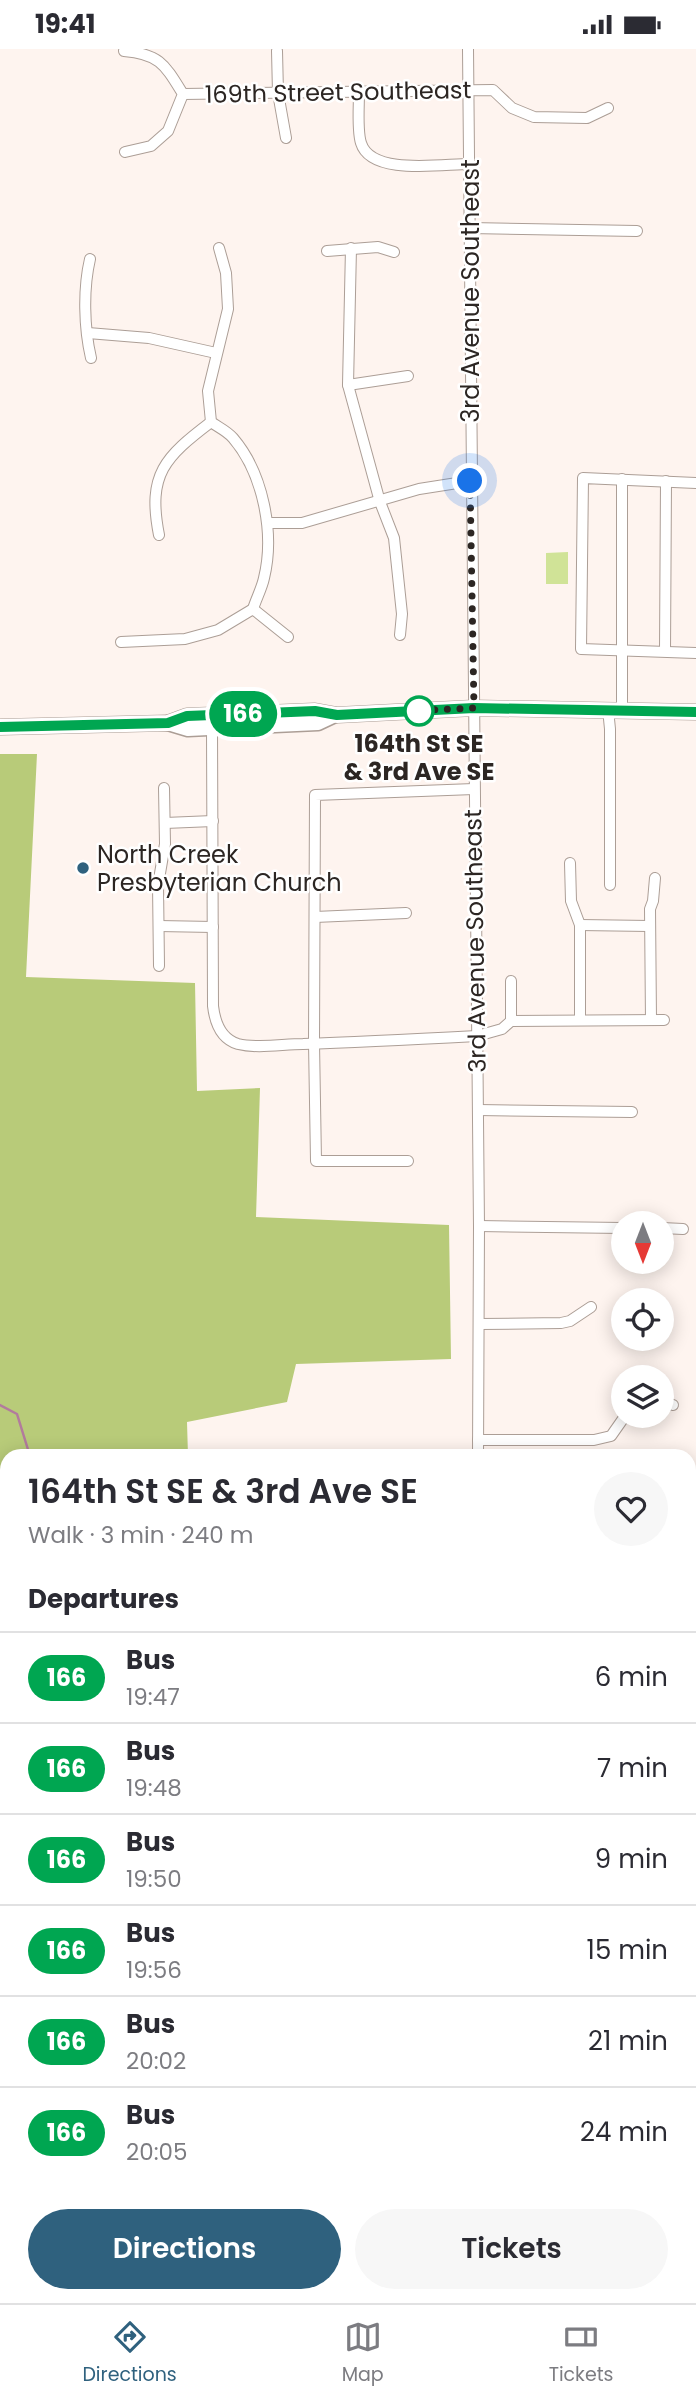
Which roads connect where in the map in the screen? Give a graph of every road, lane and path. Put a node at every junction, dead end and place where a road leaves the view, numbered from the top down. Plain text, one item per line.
1 (468, 49) edge
2 (124, 51) dead end
3 (277, 51) dead end
4 (468, 90) junction
5 (183, 93) junction
6 (278, 93) junction
7 (359, 93) junction
8 (608, 108) dead end
9 (286, 138) dead end
10 (125, 152) dead end
11 (469, 164) junction
12 (470, 228) junction
13 (637, 231) dead end
14 (219, 248) dead end
15 (351, 249) junction
16 (327, 251) dead end
17 (394, 252) dead end
18 (90, 259) dead end
19 (88, 333) junction
20 (216, 353) junction
21 (91, 358) dead end
22 (408, 376) dead end
23 (348, 385) junction
24 (211, 422) junction
25 (622, 479) junction
26 (470, 481) junction
27 (666, 481) junction
28 (696, 483) edge
29 (380, 502) junction
30 (268, 523) junction
31 (159, 535) dead end
32 (253, 608) junction
33 (400, 635) dead end
34 (288, 637) dead end
35 (121, 642) dead end
36 (623, 650) junction
37 (665, 652) junction
38 (696, 653) edge
39 (474, 708) junction
40 (615, 710) junction
41 (696, 712) edge
42 (337, 715) junction
43 (168, 723) junction
44 (0, 727) edge
45 (212, 727) junction
46 (164, 788) dead end
47 (474, 789) junction
48 (213, 821) junction
49 (165, 823) junction
50 (570, 863) dead end
51 (655, 878) dead end
52 (610, 885) dead end
53 (406, 913) dead end
54 (315, 917) junction
55 (580, 925) junction
56 (159, 926) junction
57 (649, 926) junction
58 (213, 927) junction
59 (159, 965) dead end
60 (511, 981) dead end
61 (580, 1020) junction
62 (651, 1020) junction
63 (664, 1020) dead end
64 (511, 1021) junction
65 (477, 1036) junction
66 (314, 1043) junction
67 (478, 1110) junction
68 (632, 1112) dead end
69 (408, 1161) dead end
70 (479, 1226) junction
71 (611, 1228) edge
72 (674, 1229) edge
73 (683, 1229) dead end
74 (591, 1307) dead end
75 (480, 1324) junction
76 (617, 1428) edge
77 (478, 1440) junction
78 (478, 1449) edge

1 - 4 street, 3rd Avenue Southeast
2 - 5 street
3 - 6 street
4 - 7 street, 169th Street Southeast
4 - 8 street, 169th Street Southeast
4 - 11 street, 3rd Avenue Southeast
5 - 6 street, 169th Street Southeast
5 - 10 street
6 - 7 street, 169th Street Southeast
6 - 9 street
7 - 11 street
11 - 12 street, 3rd Avenue Southeast
12 - 13 street
12 - 26 street, 3rd Avenue Southeast
14 - 20 street
15 - 16 street
15 - 17 street
15 - 23 street
18 - 19 street
19 - 20 street
19 - 21 street
20 - 24 street
22 - 23 street
23 - 29 street
24 - 30 street
24 - 31 street
25 - 27 street
25 - 36 street
25 - 36 street
26 - 29 street
26 - 39 street, 3rd Avenue Southeast
27 - 28 street
27 - 37 street
29 - 30 street
29 - 33 street
30 - 32 street
32 - 34 street
32 - 35 street
36 - 37 street
36 - 40 street
37 - 38 street
39 - 40 main road
39 - 42 main road
39 - 47 street, 3rd Avenue Southeast
40 - 41 main road
40 - 52 street
42 - 43 main road
42 - 45 main road
43 - 44 main road
43 - 45 main road
45 - 48 street
46 - 49 street
47 - 54 street
47 - 65 street, 3rd Avenue Southeast
48 - 49 street
48 - 58 street
49 - 56 street
50 - 55 street
51 - 57 street
53 - 54 street
54 - 66 street
55 - 57 street
55 - 61 street
56 - 58 street
56 - 59 street
57 - 62 street
58 - 66 street
60 - 64 street
61 - 62 street
61 - 64 street
62 - 63 street
64 - 65 street
65 - 66 street
65 - 67 street, 3rd Avenue Southeast
66 - 69 street
67 - 68 street
67 - 70 street, 3rd Avenue Southeast
70 - 71 street
70 - 75 street, 3rd Avenue Southeast
72 - 73 street
74 - 75 street
75 - 77 street, 3rd Avenue Southeast
76 - 77 street
77 - 78 street, 3rd Avenue Southeast

